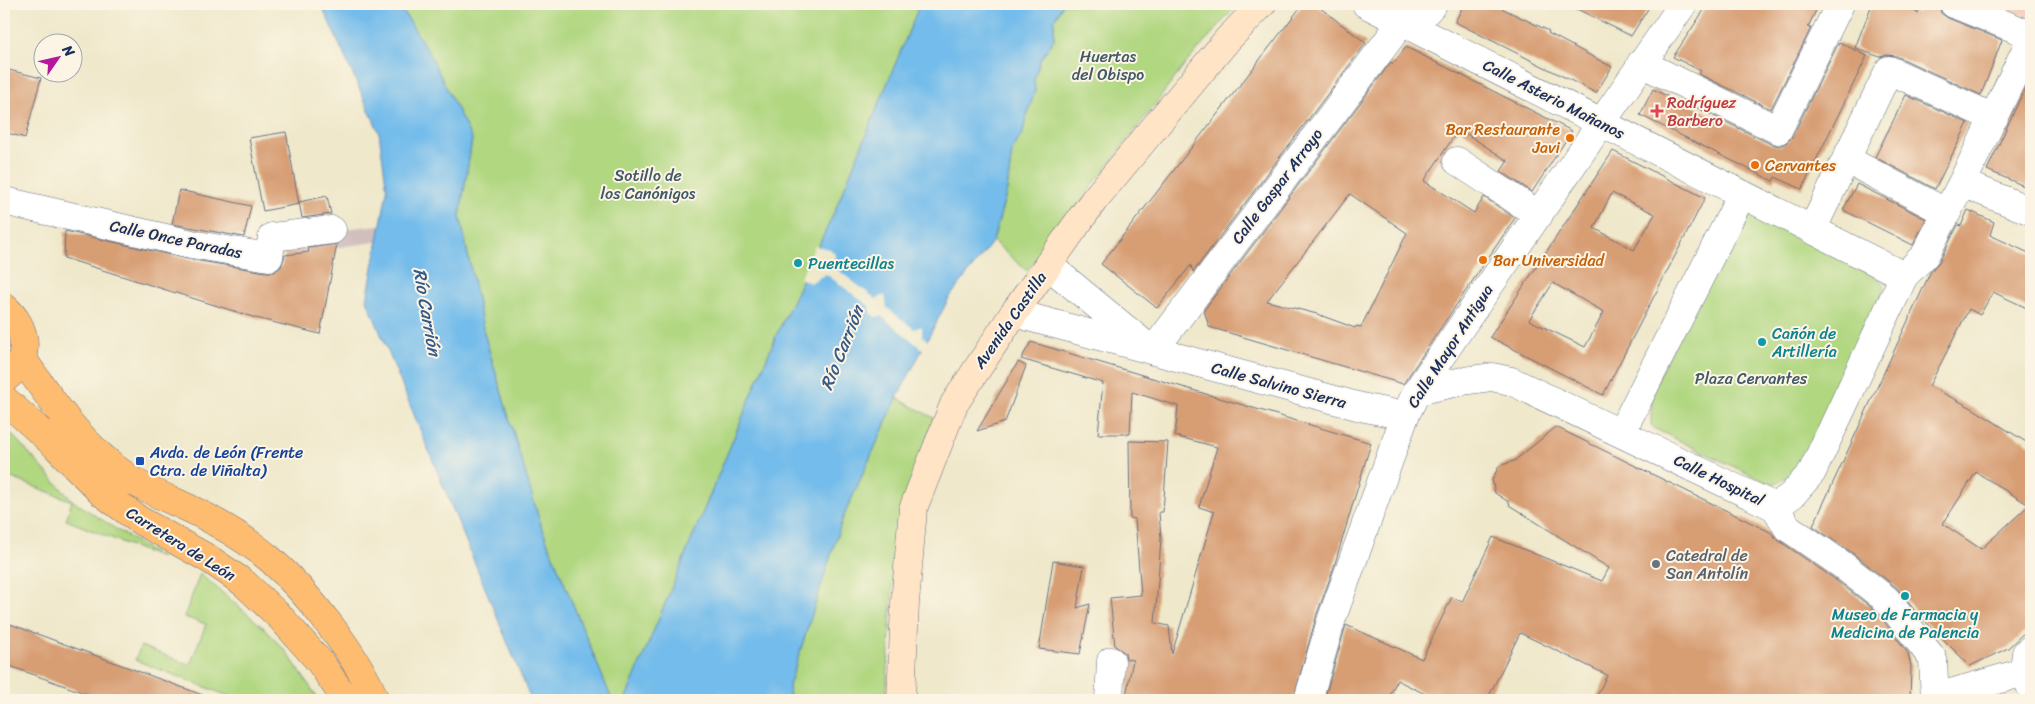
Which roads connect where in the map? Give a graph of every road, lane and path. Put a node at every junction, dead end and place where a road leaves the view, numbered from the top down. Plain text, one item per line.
1 (1262, 4) edge
2 (1366, 4) edge
3 (1433, 4) edge
4 (1683, 4) edge
5 (1840, 4) edge
6 (1954, 4) edge
7 (1407, 24) junction
8 (2031, 35) edge
9 (2031, 39) edge
10 (1641, 62) junction
11 (1994, 118) junction
12 (1602, 124) junction
13 (1846, 159) junction
14 (1457, 161) dead end
15 (1962, 183) junction
16 (1742, 194) junction
17 (4, 201) edge
18 (2031, 211) edge
19 (1947, 214) junction
20 (1539, 215) junction
21 (332, 230) dead end
22 (1812, 230) junction
23 (1048, 265) junction
24 (1904, 276) junction
25 (4, 307) edge
26 (1014, 312) junction
27 (1154, 351) junction
28 (22, 358) junction
29 (4, 379) edge
30 (1416, 391) junction
31 (4, 399) edge
32 (1404, 416) junction
33 (1621, 432) junction
34 (1776, 507) junction
35 (1111, 661) dead end
36 (2029, 670) edge
37 (1936, 699) edge
38 (346, 700) edge
39 (375, 700) edge
40 (902, 700) edge
41 (1109, 700) edge
42 (1308, 700) edge

1 - 23 main road, Avenida Castilla
2 - 7 street, Calle Asterio Mañanos
3 - 7 street, Calle Gaspar Arroyo
4 - 10 street, Calle Mayor Antigua
5 - 10 street
6 - 8 street
7 - 12 street, Calle Asterio Mañanos
7 - 27 street, Calle Gaspar Arroyo
9 - 11 street
10 - 12 street, Calle Mayor Antigua
11 - 13 street
11 - 15 street
12 - 16 street, Calle Asterio Mañanos
12 - 20 street, Calle Mayor Antigua
13 - 19 street
13 - 22 street
14 - 20 street
15 - 18 street
15 - 19 street
16 - 22 street
16 - 33 street
17 - 21 street, Calle Once Paradas
19 - 24 street
20 - 30 street, Calle Mayor Antigua
22 - 24 street
23 - 26 main road, Avenida Castilla
23 - 27 street, Calle Salvino Sierra
24 - 34 street
25 - 28 highway
26 - 27 street, Calle Salvino Sierra
26 - 40 main road, Avenida Castilla
27 - 32 street, Calle Salvino Sierra
28 - 29 highway
28 - 39 highway, Carretera de León
30 - 32 street, Calle Mayor Antigua
30 - 33 street, Calle Hospital
31 - 38 highway, Carretera de León
32 - 42 street, Calle Mayor Antigua
33 - 34 street, Calle Hospital
34 - 37 street, Calle Hospital
35 - 41 street
36 - 37 street

